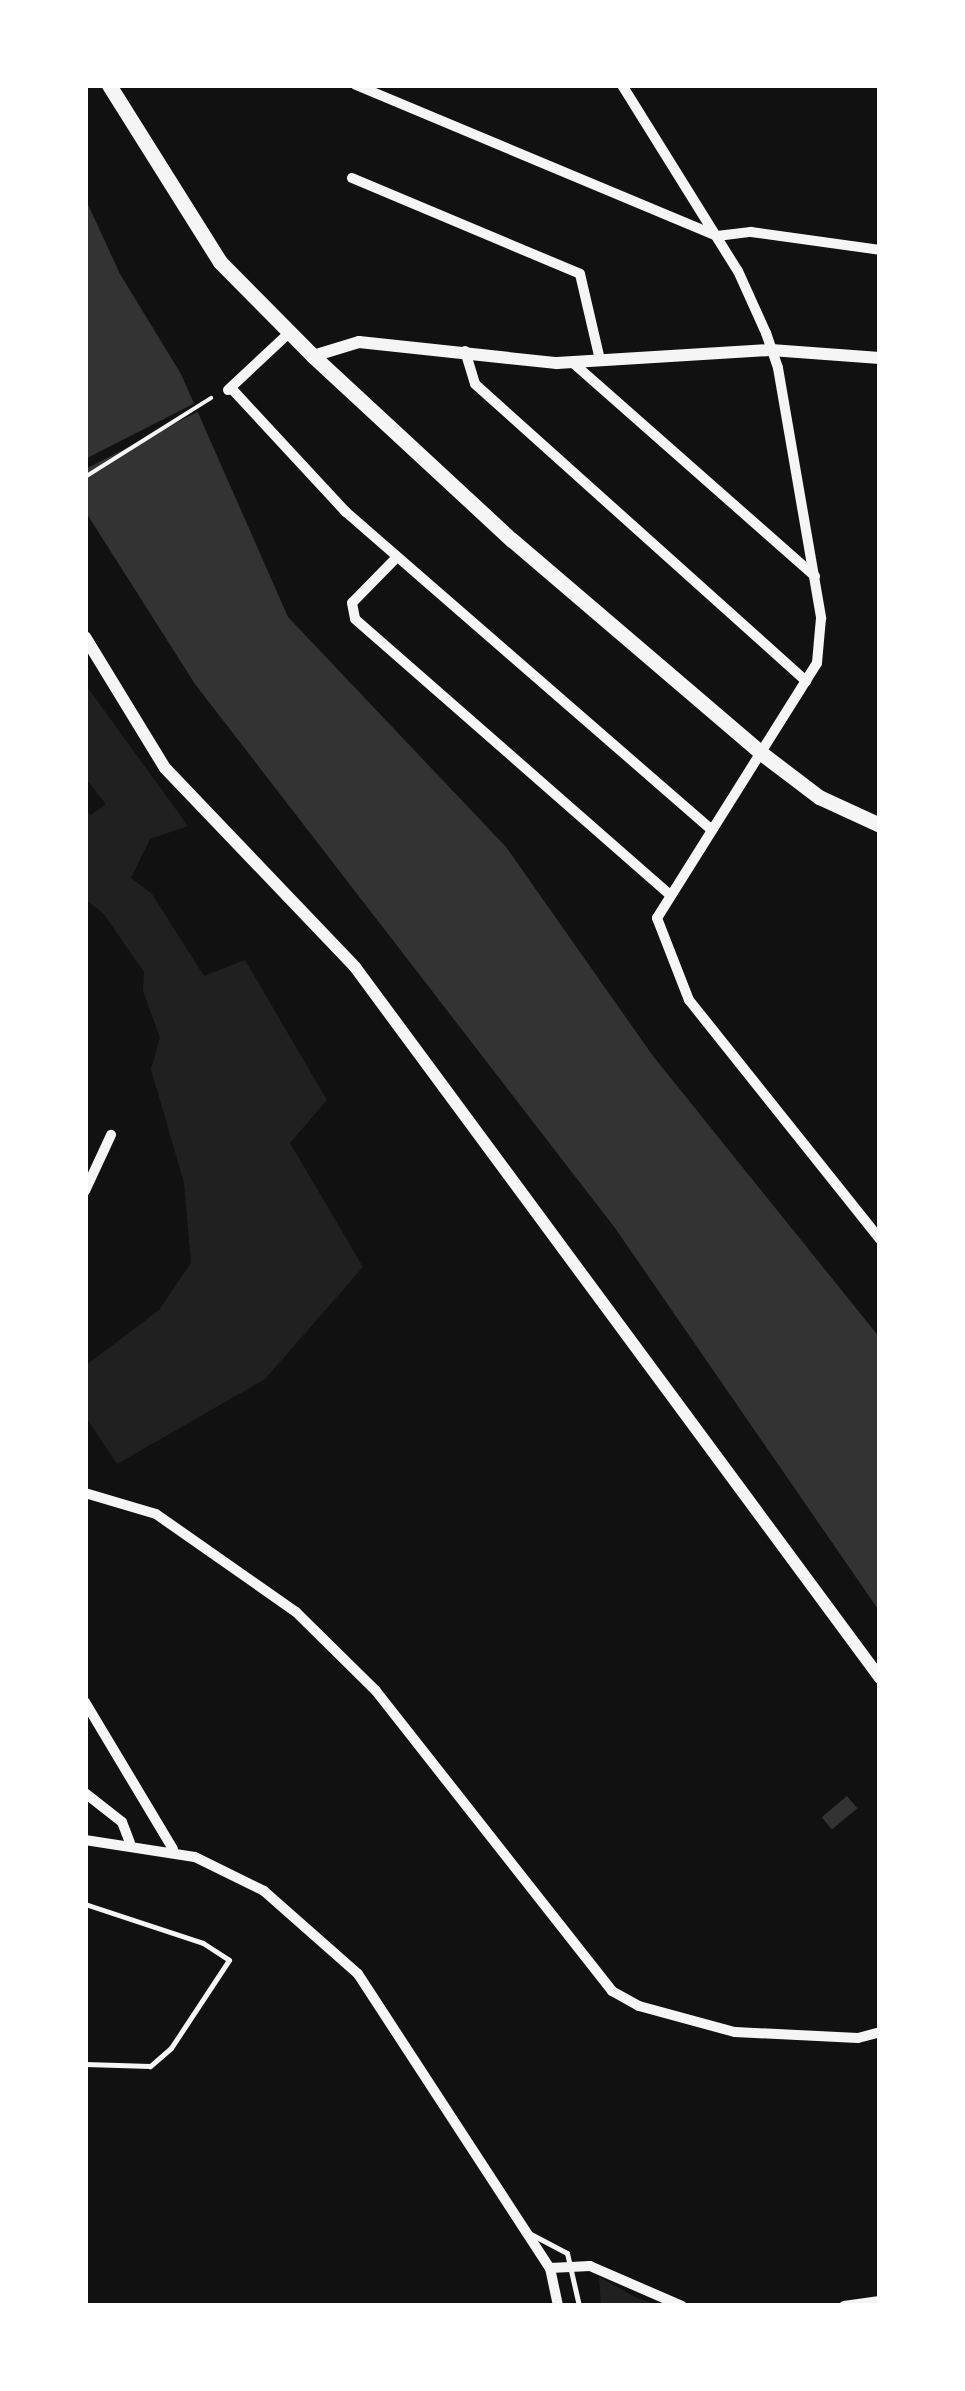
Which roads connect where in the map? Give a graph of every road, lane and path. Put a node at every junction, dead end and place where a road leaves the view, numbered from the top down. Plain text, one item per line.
1 (109, 85) edge
2 (356, 85) edge
3 (622, 85) edge
4 (352, 178) dead end
5 (716, 236) junction
6 (880, 250) edge
7 (289, 333) junction
8 (771, 350) junction
9 (465, 351) junction
10 (312, 356) junction
11 (880, 358) edge
12 (600, 360) junction
13 (572, 362) junction
14 (211, 398) dead end
15 (85, 477) edge
16 (397, 557) junction
17 (815, 577) junction
18 (85, 637) edge
19 (806, 681) junction
20 (761, 753) junction
21 (880, 825) edge
22 (711, 828) junction
23 (669, 894) junction
24 (111, 1135) dead end
25 (85, 1191) edge
26 (880, 1239) edge
27 (85, 1493) edge
28 (880, 1678) edge
29 (85, 1702) edge
30 (85, 1794) edge
31 (85, 1840) edge
32 (130, 1843) junction
33 (173, 1849) junction
34 (85, 1904) edge
35 (880, 2032) edge
36 (85, 2064) edge
37 (526, 2232) junction
38 (575, 2266) junction
39 (550, 2268) junction
40 (880, 2302) edge
41 (558, 2306) edge
42 (580, 2306) edge
43 (682, 2306) edge
44 (844, 2306) edge

1 - 7 main road
2 - 5 street
3 - 5 street
4 - 12 street
5 - 6 street
5 - 8 street
7 - 10 main road
7 - 16 street
8 - 11 street
8 - 12 street
8 - 17 street
9 - 10 street
9 - 13 street
9 - 19 street
10 - 20 main road
12 - 13 street
13 - 17 street
14 - 15 path
16 - 22 street
16 - 23 street
17 - 19 street
18 - 28 street
19 - 20 street
20 - 21 main road
20 - 22 street
22 - 23 street
23 - 26 street
24 - 25 street
27 - 35 street
29 - 33 street
30 - 32 street
31 - 32 street
32 - 33 street
33 - 37 street
34 - 36 lane
37 - 38 lane
37 - 39 street
38 - 39 street
38 - 42 lane
38 - 43 street
39 - 41 street
40 - 44 street

